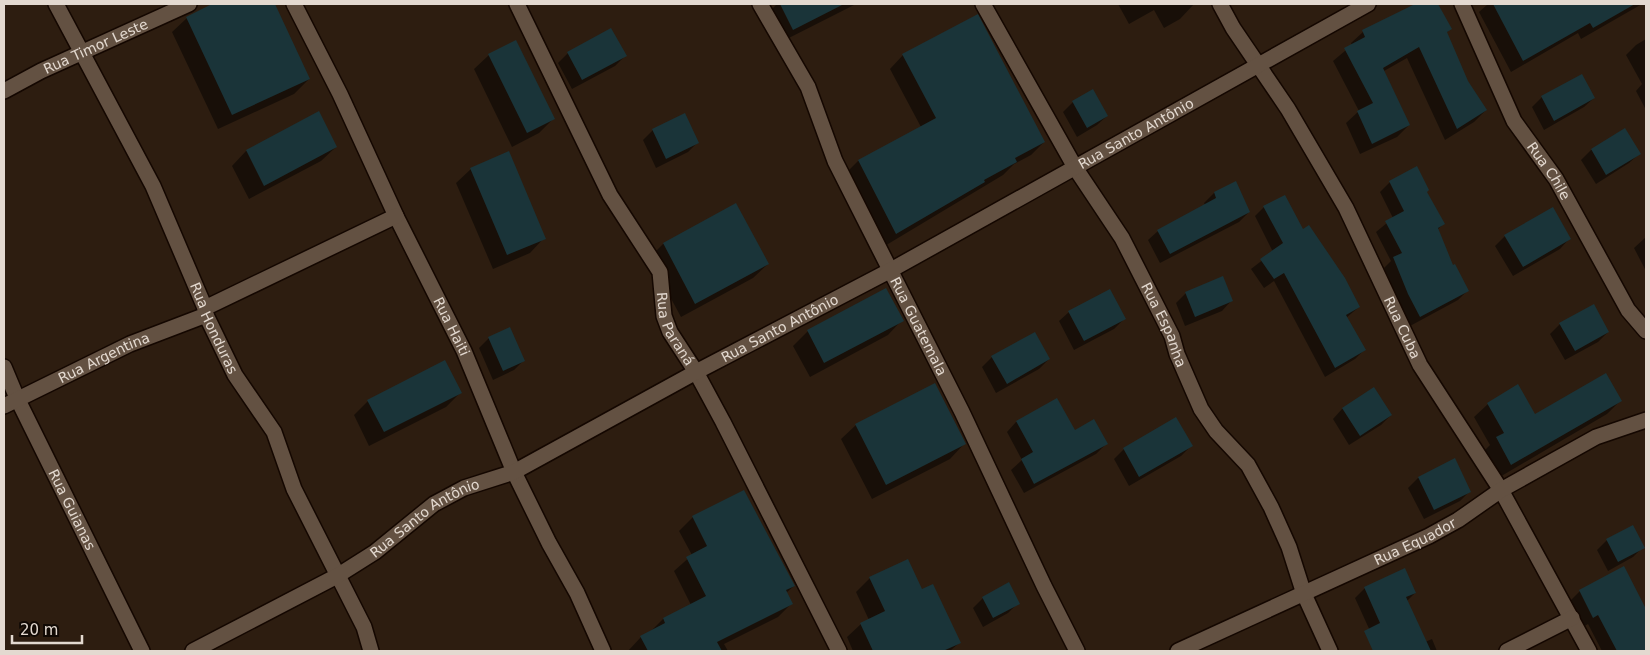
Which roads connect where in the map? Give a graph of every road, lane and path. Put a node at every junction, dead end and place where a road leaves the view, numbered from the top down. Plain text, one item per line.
1 (56, 4) edge
2 (189, 4) edge
3 (294, 4) edge
4 (517, 4) edge
5 (760, 4) edge
6 (983, 4) edge
7 (1220, 4) edge
8 (1368, 4) edge
9 (1462, 4) edge
10 (83, 54) junction
11 (1259, 67) junction
12 (4, 91) edge
13 (1076, 169) junction
14 (396, 216) junction
15 (891, 270) junction
16 (206, 311) junction
17 (1646, 331) edge
18 (4, 366) edge
19 (696, 372) junction
20 (10, 402) edge
21 (1646, 420) edge
22 (514, 472) junction
23 (1501, 490) junction
24 (337, 576) junction
25 (1304, 594) junction
26 (1572, 618) junction
27 (142, 651) edge
28 (193, 651) edge
29 (371, 651) edge
30 (602, 651) edge
31 (839, 651) edge
32 (1077, 651) edge
33 (1178, 651) edge
34 (1330, 651) edge
35 (1508, 651) edge
36 (1589, 651) edge

1 - 10 street, Rua Honduras
2 - 10 street, Rua Timor Leste
3 - 14 street, Rua Haiti
4 - 19 street, Rua Paraná
5 - 15 street, Rua Guatemala
6 - 13 street, Rua Espanha
7 - 11 street, Rua Cuba
8 - 11 street, Rua Santo Antônio
9 - 17 street, Rua Chile
10 - 12 street, Rua Timor Leste
10 - 16 street, Rua Honduras
11 - 13 street, Rua Santo Antônio
11 - 23 street, Rua Cuba
13 - 15 street, Rua Santo Antônio
13 - 25 street, Rua Espanha
14 - 16 street, Rua Argentina
14 - 22 street, Rua Haiti
15 - 19 street, Rua Santo Antônio
15 - 32 street, Rua Guatemala
16 - 20 street, Rua Argentina
16 - 24 street, Rua Honduras
18 - 20 street, Rua Guianas
19 - 22 street, Rua Santo Antônio
19 - 31 street, Rua Paraná
20 - 27 street, Rua Guianas
21 - 23 street, Rua Equador
22 - 24 street, Rua Santo Antônio
22 - 30 street, Rua Haiti
23 - 25 street, Rua Equador
23 - 26 street, Rua Cuba
24 - 28 street, Rua Santo Antônio
24 - 29 street, Rua Honduras
25 - 33 street, Rua Equador
25 - 34 street, Rua Espanha
26 - 35 street
26 - 36 street, Rua Cuba

